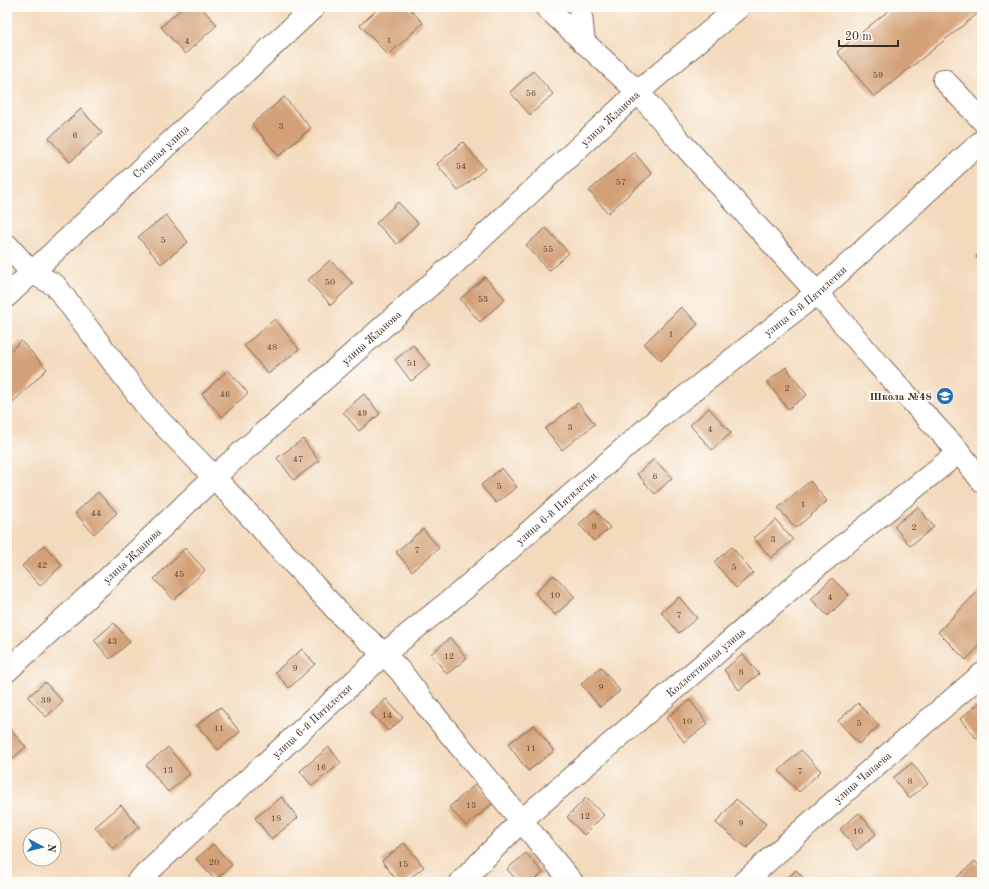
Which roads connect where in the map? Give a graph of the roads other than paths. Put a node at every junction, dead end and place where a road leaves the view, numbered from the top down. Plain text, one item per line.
1 (314, 7) edge
2 (546, 7) edge
3 (580, 7) edge
4 (739, 7) edge
5 (584, 43) junction
6 (944, 80) dead end
7 (638, 92) junction
8 (982, 120) edge
9 (982, 141) edge
10 (7, 246) edge
11 (31, 272) junction
12 (817, 293) junction
13 (7, 296) edge
14 (959, 452) junction
15 (214, 477) junction
16 (982, 481) edge
17 (384, 654) junction
18 (7, 671) edge
19 (982, 674) edge
20 (522, 820) junction
21 (137, 882) edge
22 (461, 882) edge
23 (572, 882) edge
24 (744, 882) edge

1 - 11 street, Степная улица
2 - 5 street
3 - 5 street
4 - 7 street, улица Жданова
5 - 7 street
6 - 8 street
7 - 12 street
7 - 15 street, улица Жданова
9 - 12 street, улица 6-й Пятилетки
10 - 11 street
11 - 13 street, Степная улица
11 - 15 street
12 - 14 street
12 - 17 street, улица 6-й Пятилетки
14 - 16 street
14 - 20 street, Коллективная улица
15 - 17 street
15 - 18 street, улица Жданова
17 - 20 street
17 - 21 street, улица 6-й Пятилетки
19 - 24 street, улица Чапаева
20 - 22 street, Коллективная улица
20 - 23 street

